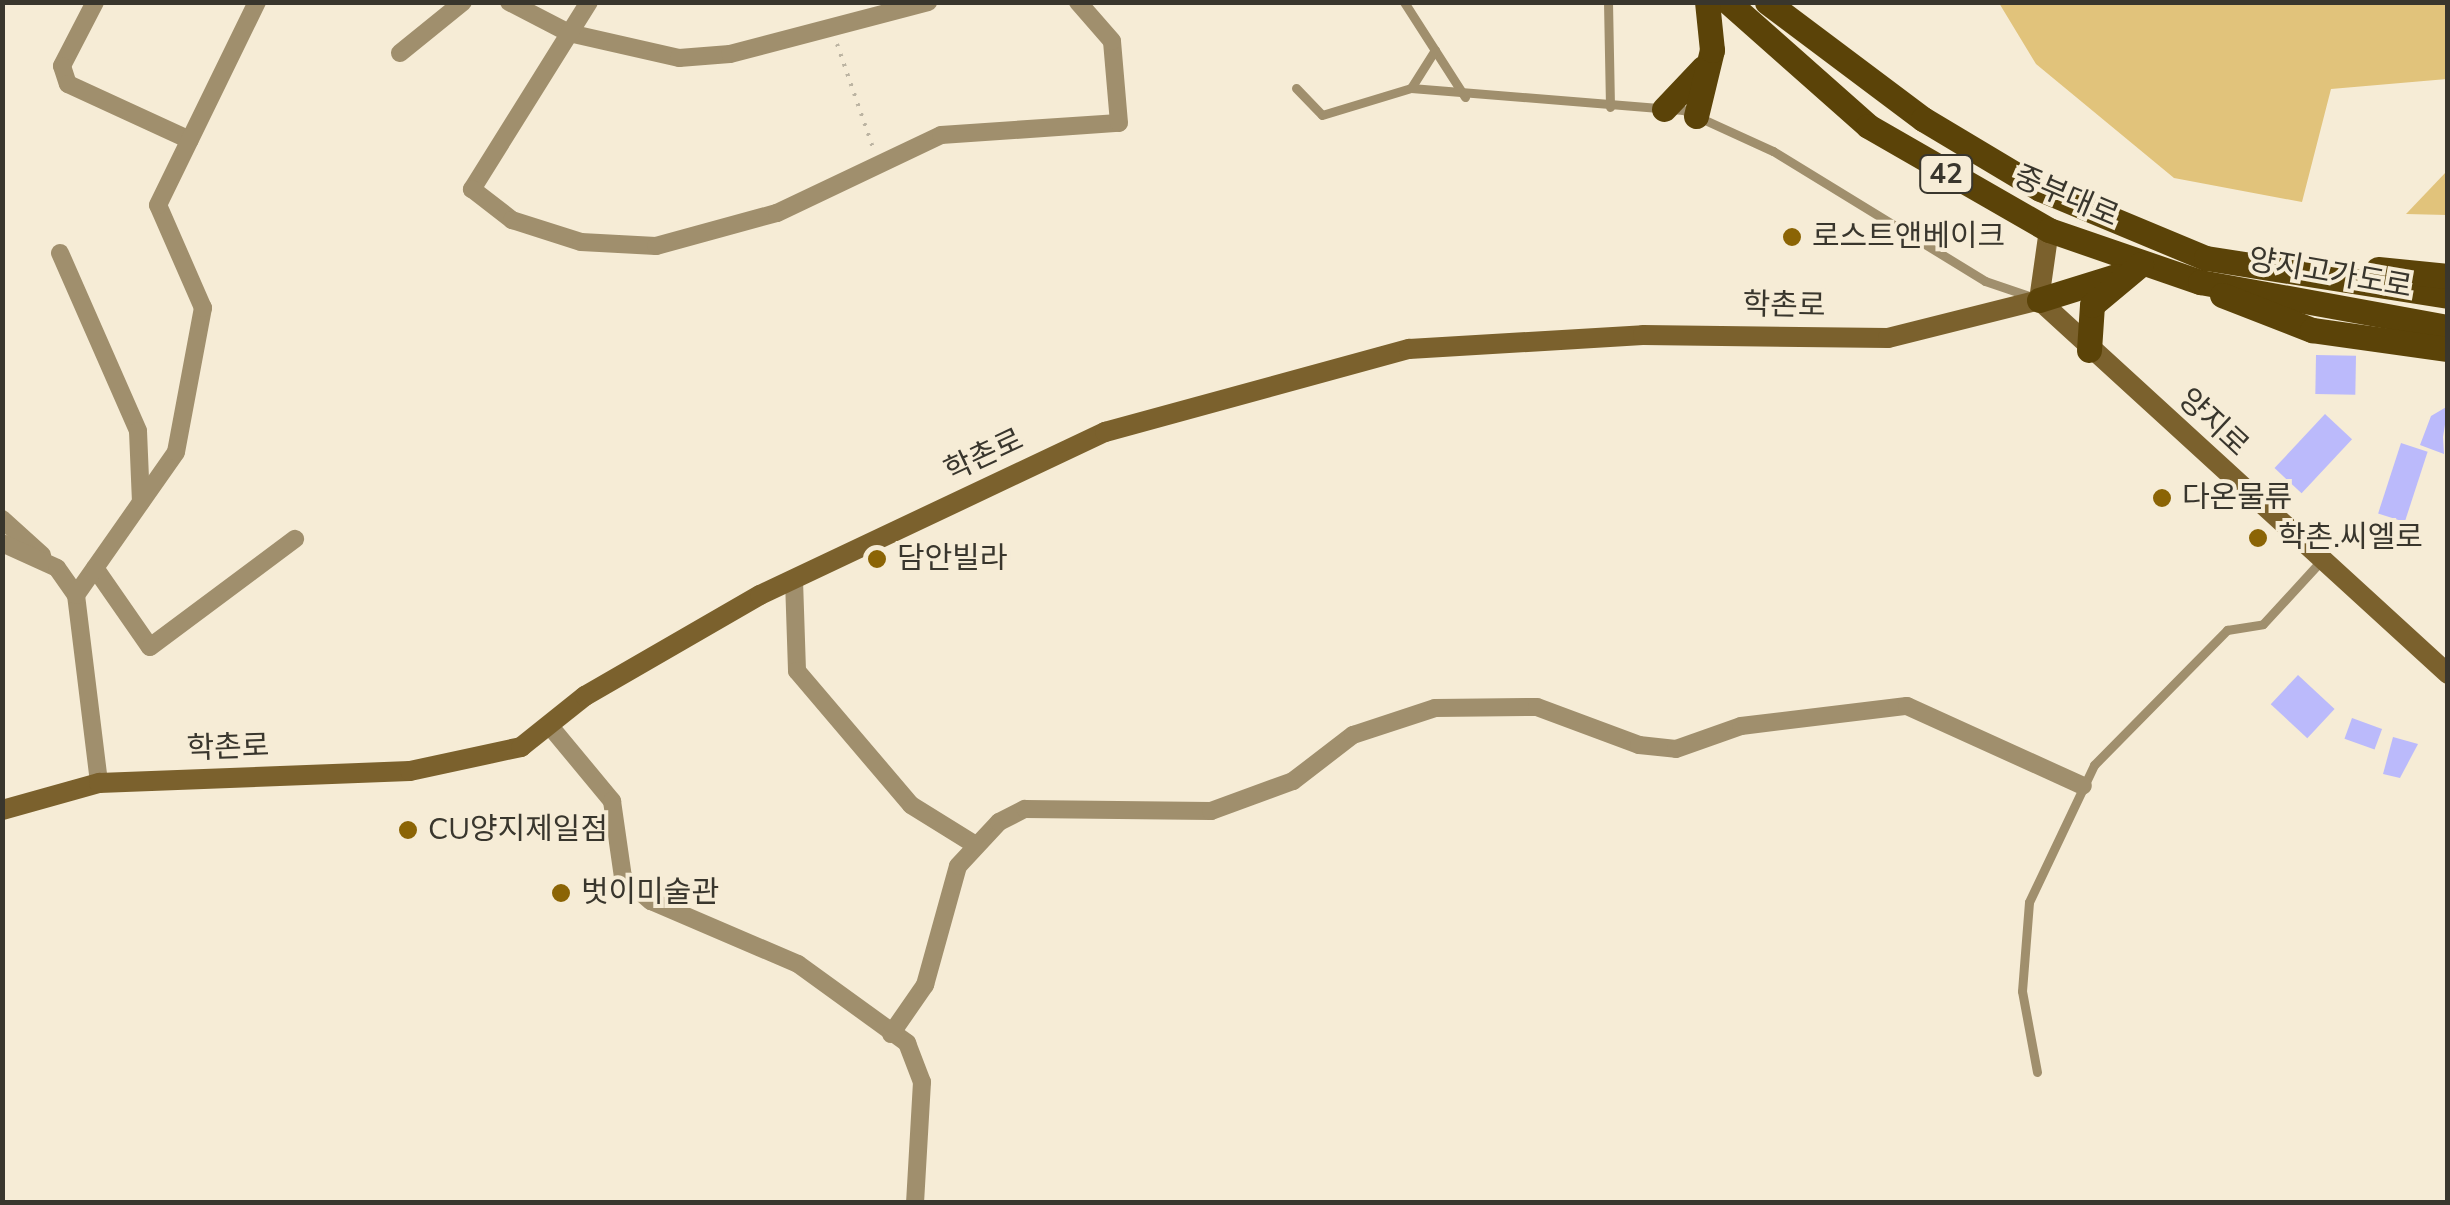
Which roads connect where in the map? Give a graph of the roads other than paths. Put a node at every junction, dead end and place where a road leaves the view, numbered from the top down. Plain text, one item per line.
1 (96, 2) edge
2 (258, 2) edge
3 (463, 2) edge
4 (509, 2) edge
5 (588, 2) edge
6 (928, 2) edge
7 (1078, 2) edge
8 (1404, 2) edge
9 (1608, 2) edge
10 (1707, 2) edge
11 (1728, 2) edge
12 (1767, 2) edge
13 (569, 33) junction
14 (1435, 50) junction
15 (1712, 50) junction
16 (400, 52) dead end
17 (1296, 88) dead end
18 (1411, 88) junction
19 (1465, 97) junction
20 (1610, 106) junction
21 (1664, 110) junction
22 (1696, 116) junction
23 (190, 140) junction
24 (2049, 230) junction
25 (60, 253) dead end
26 (2132, 269) junction
27 (2203, 270) junction
28 (2448, 276) edge
29 (2448, 296) edge
30 (2039, 300) junction
31 (2448, 327) edge
32 (2448, 349) edge
33 (2088, 350) junction
34 (141, 502) junction
35 (2, 520) edge
36 (296, 539) dead end
37 (2, 543) edge
38 (2319, 563) junction
39 (57, 568) junction
40 (95, 568) junction
41 (794, 580) junction
42 (76, 595) junction
43 (2448, 674) edge
44 (549, 725) junction
45 (99, 783) junction
46 (2083, 786) junction
47 (2, 810) edge
48 (974, 844) junction
49 (891, 1034) junction
50 (2036, 1072) dead end
51 (915, 1202) edge

1 - 23 street
2 - 23 street
3 - 16 street
4 - 13 street
5 - 13 street
6 - 13 street
7 - 13 street
8 - 14 lane
9 - 20 lane
10 - 15 main road
11 - 24 main road, 중부대로 / 42
12 - 27 main road, 중부대로 / 42
14 - 18 lane
14 - 19 lane
15 - 21 main road
15 - 22 main road
17 - 18 lane
18 - 19 lane
19 - 20 lane
20 - 21 lane
21 - 22 lane
22 - 30 lane
23 - 34 street
24 - 26 main road, 중부대로 / 42
24 - 30 street
25 - 34 street
26 - 27 main road, 중부대로 / 42
26 - 30 main road
26 - 33 main road
27 - 28 main road
27 - 29 main road, 양지고가도로 / 42
27 - 31 main road, 양지고가도로 / 42
27 - 32 main road
30 - 33 street, 양지로
30 - 41 street, 학촌로
33 - 38 street, 양지로
34 - 40 street
35 - 39 street
36 - 40 street
37 - 39 street
38 - 43 street, 양지로
38 - 46 lane
39 - 42 street
40 - 42 street
41 - 44 street, 학촌로
41 - 48 street
42 - 45 street
44 - 45 street, 학촌로
44 - 49 street
45 - 47 street, 학촌로
46 - 48 street
46 - 50 lane
48 - 49 street
49 - 51 street

